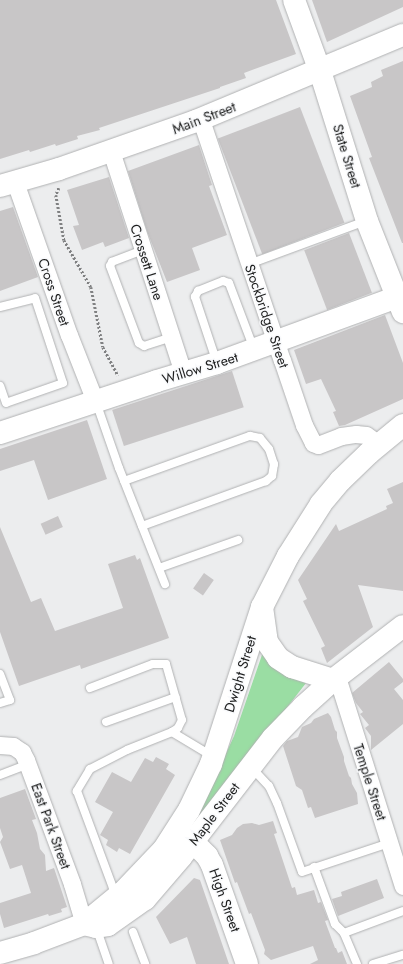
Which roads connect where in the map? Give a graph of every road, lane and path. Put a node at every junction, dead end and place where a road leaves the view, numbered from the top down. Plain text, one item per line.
1 (294, 0) edge
2 (403, 35) edge
3 (320, 71) junction
4 (201, 120) junction
5 (111, 151) junction
6 (8, 184) edge
7 (59, 188) dead end
8 (367, 221) junction
9 (143, 250) junction
10 (249, 264) junction
11 (400, 304) edge
12 (0, 307) edge
13 (171, 337) junction
14 (276, 342) junction
15 (255, 350) junction
16 (217, 363) junction
17 (183, 373) junction
18 (0, 386) edge
19 (127, 391) junction
20 (95, 401) junction
21 (403, 425) edge
22 (0, 433) edge
23 (379, 444) junction
24 (124, 481) junction
25 (142, 526) junction
26 (238, 540) dead end
27 (158, 568) junction
28 (165, 584) dead end
29 (262, 607) junction
30 (403, 626) edge
31 (0, 674) edge
32 (335, 679) junction
33 (90, 688) dead end
34 (176, 697) junction
35 (0, 703) edge
36 (106, 722) dead end
37 (172, 732) junction
38 (0, 745) edge
39 (214, 757) junction
40 (28, 764) junction
41 (250, 767) junction
42 (0, 775) edge
43 (193, 842) junction
44 (389, 843) junction
45 (314, 868) junction
46 (403, 886) edge
47 (119, 896) junction
48 (403, 911) edge
49 (90, 926) junction
50 (133, 932) dead end
51 (344, 933) junction
52 (0, 953) edge
53 (403, 955) edge
54 (109, 964) edge
55 (145, 964) edge
56 (247, 964) edge
57 (357, 964) edge
58 (373, 964) edge

1 - 3 main road, State Street
2 - 3 main road, Main Street
3 - 4 main road, Main Street
3 - 8 main road, State Street
4 - 5 main road, Main Street
4 - 10 street, Stockbridge Street
5 - 6 main road, Main Street
5 - 9 street, Crossett Lane
6 - 20 street, Cross Street
7 - 19 path
8 - 10 lane
8 - 11 main road, State Street
9 - 13 street, Crossett Lane
9 - 13 lane
10 - 14 street, Stockbridge Street
11 - 14 main road, Willow Street
12 - 18 lane
13 - 17 street, Crossett Lane
14 - 15 main road, Willow Street
14 - 23 street, Stockbridge Street
15 - 16 main road, Willow Street
15 - 16 lane
16 - 17 main road, Willow Street
17 - 19 main road, Willow Street
19 - 20 main road, Willow Street
20 - 22 main road, Willow Street
20 - 24 lane
21 - 23 main road, Dwight Street
23 - 29 main road, Dwight Street
24 - 25 lane
24 - 25 lane
25 - 27 lane
26 - 27 lane
27 - 28 lane
29 - 32 main road
29 - 39 main road, Dwight Street
30 - 32 main road, Maple Street
31 - 35 lane
32 - 41 main road, Maple Street
32 - 44 street, Temple Street
33 - 34 lane
34 - 36 lane
34 - 37 lane
37 - 39 lane
37 - 47 lane
38 - 40 street, East Park Street
39 - 47 main road, Dwight Street
40 - 42 lane
40 - 49 street, East Park Street
41 - 43 main road, Maple Street
41 - 45 lane
43 - 49 main road, Maple Street
43 - 56 main road, High Street
44 - 45 lane
44 - 46 street, Temple Street
45 - 51 lane
47 - 49 main road, Dwight Street
48 - 51 lane
49 - 52 main road, Maple Street
49 - 54 lane
50 - 55 lane
51 - 57 lane
53 - 58 lane

